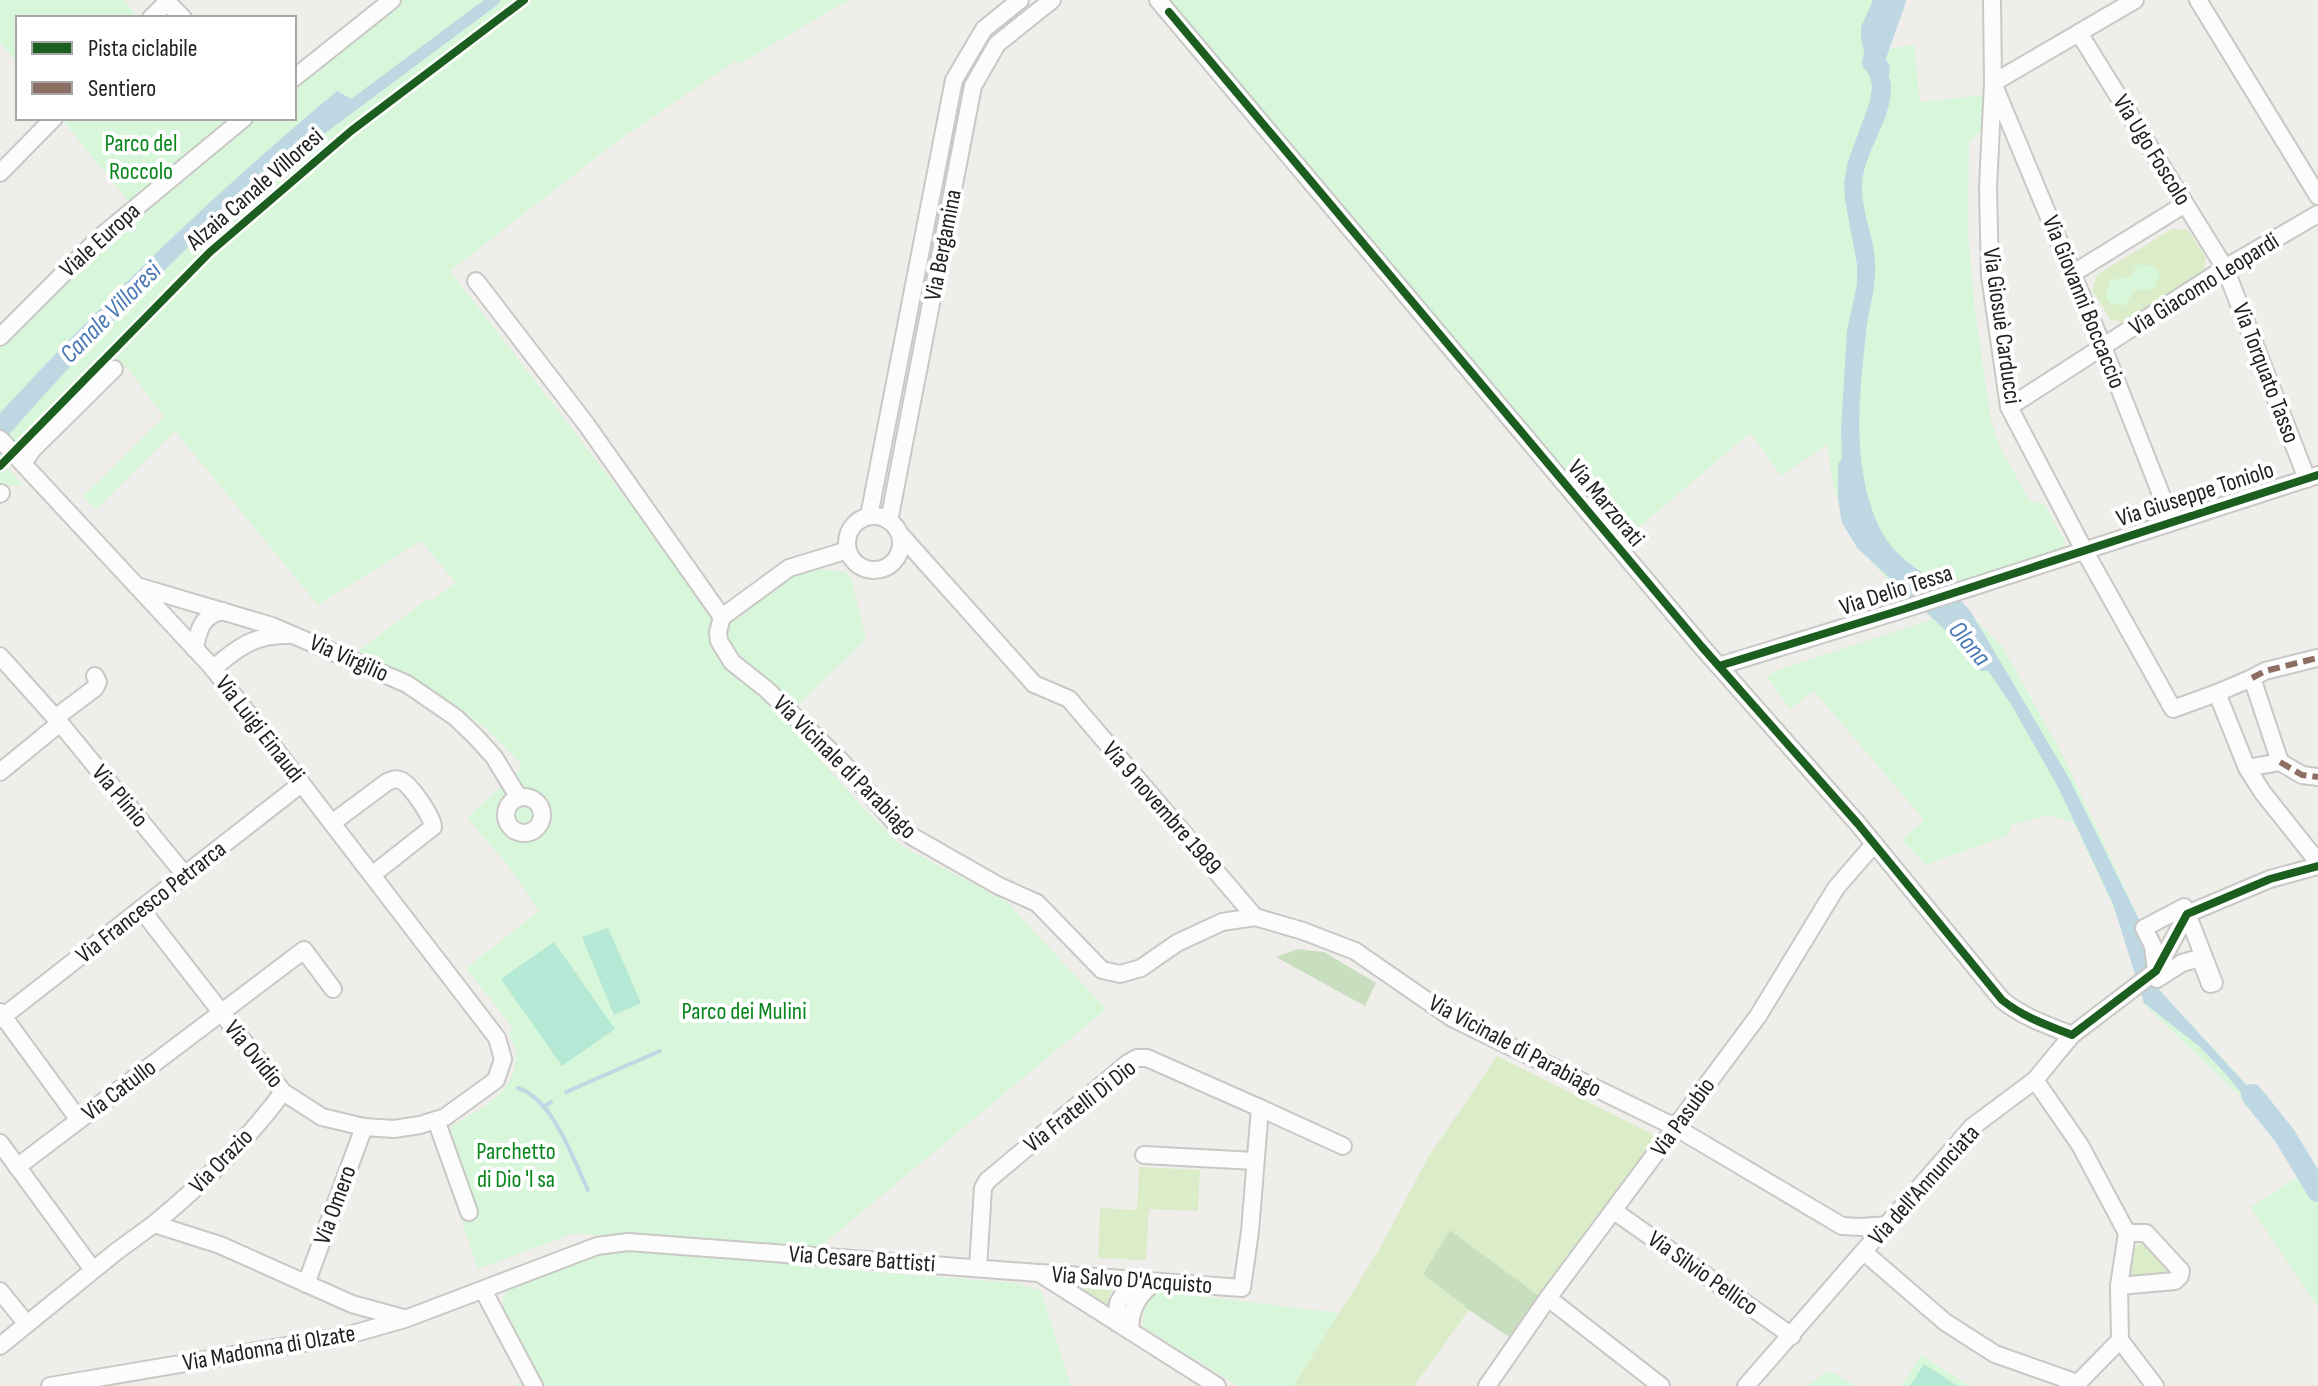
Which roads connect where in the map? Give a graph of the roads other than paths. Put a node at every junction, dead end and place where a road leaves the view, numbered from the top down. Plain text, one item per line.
1 (392, 0) edge
2 (1020, 0) edge
3 (1052, 0) edge
4 (1158, 0) edge
5 (1992, 0) edge
6 (2135, 0) edge
7 (2198, 0) edge
8 (167, 1) edge
9 (153, 16) edge
10 (181, 16) edge
11 (2079, 33) junction
12 (296, 76) edge
13 (1993, 83) junction
14 (52, 120) edge
15 (242, 120) edge
16 (0, 173) edge
17 (2318, 196) edge
18 (2185, 204) junction
19 (2318, 214) edge
20 (2225, 268) junction
21 (2072, 274) junction
22 (476, 281) dead end
23 (0, 337) edge
24 (2103, 347) junction
25 (114, 369) dead end
26 (2009, 407) junction
27 (0, 439) edge
28 (19, 458) junction
29 (2313, 477) edge
30 (869, 516) junction
31 (2172, 522) junction
32 (894, 527) junction
33 (848, 550) junction
34 (2084, 550) junction
35 (136, 586) junction
36 (230, 613) junction
37 (722, 617) junction
38 (298, 635) junction
39 (195, 649) junction
40 (235, 650) junction
41 (0, 656) edge
42 (2317, 658) edge
43 (1719, 666) junction
44 (213, 669) junction
45 (95, 676) dead end
46 (2252, 678) junction
47 (2217, 693) junction
48 (58, 721) junction
49 (2280, 762) junction
50 (2247, 768) junction
51 (0, 772) edge
52 (2318, 777) edge
53 (301, 784) junction
54 (519, 798) dead end
55 (332, 823) junction
56 (1874, 844) junction
57 (2318, 864) edge
58 (185, 875) junction
59 (372, 875) junction
60 (141, 909) junction
61 (2187, 914) junction
62 (1255, 917) junction
63 (2156, 971) junction
64 (333, 989) dead end
65 (221, 1013) junction
66 (1, 1016) edge
67 (2072, 1035) junction
68 (497, 1038) joint
69 (2035, 1080) junction
70 (283, 1092) junction
71 (1260, 1108) junction
72 (79, 1120) junction
73 (436, 1120) junction
74 (364, 1127) junction
75 (1675, 1127) junction
76 (0, 1143) edge
77 (1343, 1146) dead end
78 (1144, 1155) dead end
79 (1255, 1161) junction
80 (17, 1167) junction
81 (1614, 1211) junction
82 (469, 1212) dead end
83 (154, 1224) junction
84 (1889, 1225) junction
85 (2127, 1233) junction
86 (1864, 1252) junction
87 (978, 1268) junction
88 (93, 1270) junction
89 (1039, 1273) junction
90 (1132, 1280) junction
91 (1155, 1282) junction
92 (306, 1284) junction
93 (2119, 1286) junction
94 (483, 1290) junction
95 (0, 1291) edge
96 (1548, 1298) junction
97 (405, 1319) junction
98 (26, 1323) junction
99 (1123, 1326) junction
100 (1792, 1336) junction
101 (2120, 1340) junction
102 (0, 1346) edge
103 (121, 1380) edge
104 (2076, 1384) edge
105 (530, 1385) edge
106 (50, 1386) edge
107 (1217, 1386) edge
108 (1487, 1386) edge
109 (1661, 1386) edge
110 (1746, 1386) edge
111 (2155, 1386) edge

1 - 12 street
2 - 30 street, Via Bergamina
3 - 32 street, Via Bergamina
4 - 43 street, Via Marzorati
5 - 13 street, Via Giosuè Carducci
6 - 11 street
7 - 17 street
8 - 9 street
8 - 10 street
11 - 13 street
11 - 18 street, Via Ugo Foscolo
13 - 21 street, Via Giovanni Boccaccio
13 - 26 street, Via Giosuè Carducci
14 - 16 street
15 - 23 street, Viale Europa
18 - 20 street, Via Ugo Foscolo
18 - 21 street
19 - 20 street, Via Giacomo Leopardi
20 - 24 street, Via Giacomo Leopardi
20 - 29 street, Via Torquato Tasso
21 - 24 street, Via Giovanni Boccaccio
22 - 37 street
24 - 26 street, Via Giacomo Leopardi
24 - 31 street, Via Giovanni Boccaccio
25 - 28 street
26 - 34 street, Via Giosuè Carducci
27 - 28 street, Via Luigi Einaudi
28 - 35 street, Via Luigi Einaudi
29 - 31 street, Via Giuseppe Toniolo
30 - 32 street
30 - 33 street
31 - 34 street, Via Giuseppe Toniolo
32 - 33 street
32 - 62 street, Via 9 novembre 1989
33 - 37 street
34 - 43 street, Via Delio Tessa
34 - 47 street, Via Giosuè Carducci
35 - 36 street, Via Virgilio
35 - 39 street, Via Luigi Einaudi
36 - 38 street, Via Virgilio
36 - 39 street
36 - 40 street
37 - 62 street, Via Vicinale di Parabiago
38 - 40 street
38 - 54 street, Via Virgilio
39 - 44 street, Via Luigi Einaudi
40 - 44 street
41 - 48 street, Via Plinio
42 - 46 street
43 - 56 street, Via Marzorati
44 - 53 street, Via Luigi Einaudi
45 - 48 street
46 - 47 street
46 - 49 street
47 - 50 street
48 - 51 street
48 - 58 street, Via Plinio
49 - 50 street
49 - 52 street
50 - 57 street
53 - 55 street, Via Luigi Einaudi
53 - 58 street, Via Francesco Petrarca
55 - 59 street, Via Luigi Einaudi
55 - 59 street
56 - 67 street, Via Marzorati
56 - 75 street, Via Pasubio
57 - 61 street
58 - 60 street, Via Francesco Petrarca
59 - 68 street, Via Luigi Einaudi
60 - 65 street, Via Ovidio
60 - 66 street, Via Francesco Petrarca
61 - 63 street
61 - 63 street
61 - 63 street
62 - 75 street, Via Vicinale di Parabiago
63 - 67 street, Via dell'Annunciata
64 - 65 street, Via Catullo
65 - 70 street, Via Ovidio
65 - 72 street, Via Catullo
66 - 72 street
67 - 69 street, Via dell'Annunciata
68 - 73 street, Via Ovidio
69 - 84 street, Via dell'Annunciata
69 - 85 street
70 - 74 street, Via Ovidio
70 - 83 street, Via Orazio
71 - 77 street
71 - 79 street, Via Salvo D'Acquisto
71 - 87 street, Via Fratelli Di Dio
72 - 80 street, Via Catullo
73 - 74 street, Via Ovidio
73 - 82 street
74 - 92 street, Via Omero
75 - 81 street, Via Pasubio
75 - 84 street, Via Vicinale di Parabiago
76 - 80 street
78 - 79 street
79 - 91 street, Via Salvo D'Acquisto
80 - 88 street
81 - 96 street, Via Pasubio
81 - 100 street, Via Silvio Pellico
83 - 88 street, Via Orazio
83 - 92 street
84 - 86 street, Via dell'Annunciata
85 - 93 street
85 - 93 street
86 - 100 street
86 - 104 street
87 - 89 street, Via Cesare Battisti
87 - 94 street, Via Cesare Battisti
88 - 98 street, Via Orazio
89 - 90 street, Via Salvo D'Acquisto
89 - 99 street, Via Cesare Battisti
90 - 91 street, Via Salvo D'Acquisto
90 - 99 street
91 - 99 street
92 - 97 street
93 - 101 street
94 - 97 street, Via Madonna di Olzate
94 - 105 street
95 - 98 street
96 - 108 street, Via Pasubio
96 - 109 street
97 - 103 street, Via Madonna di Olzate
98 - 102 street, Via Orazio
99 - 107 street, Via Cesare Battisti
100 - 110 street
101 - 104 street
101 - 111 street
103 - 106 street, Via Madonna di Olzate

